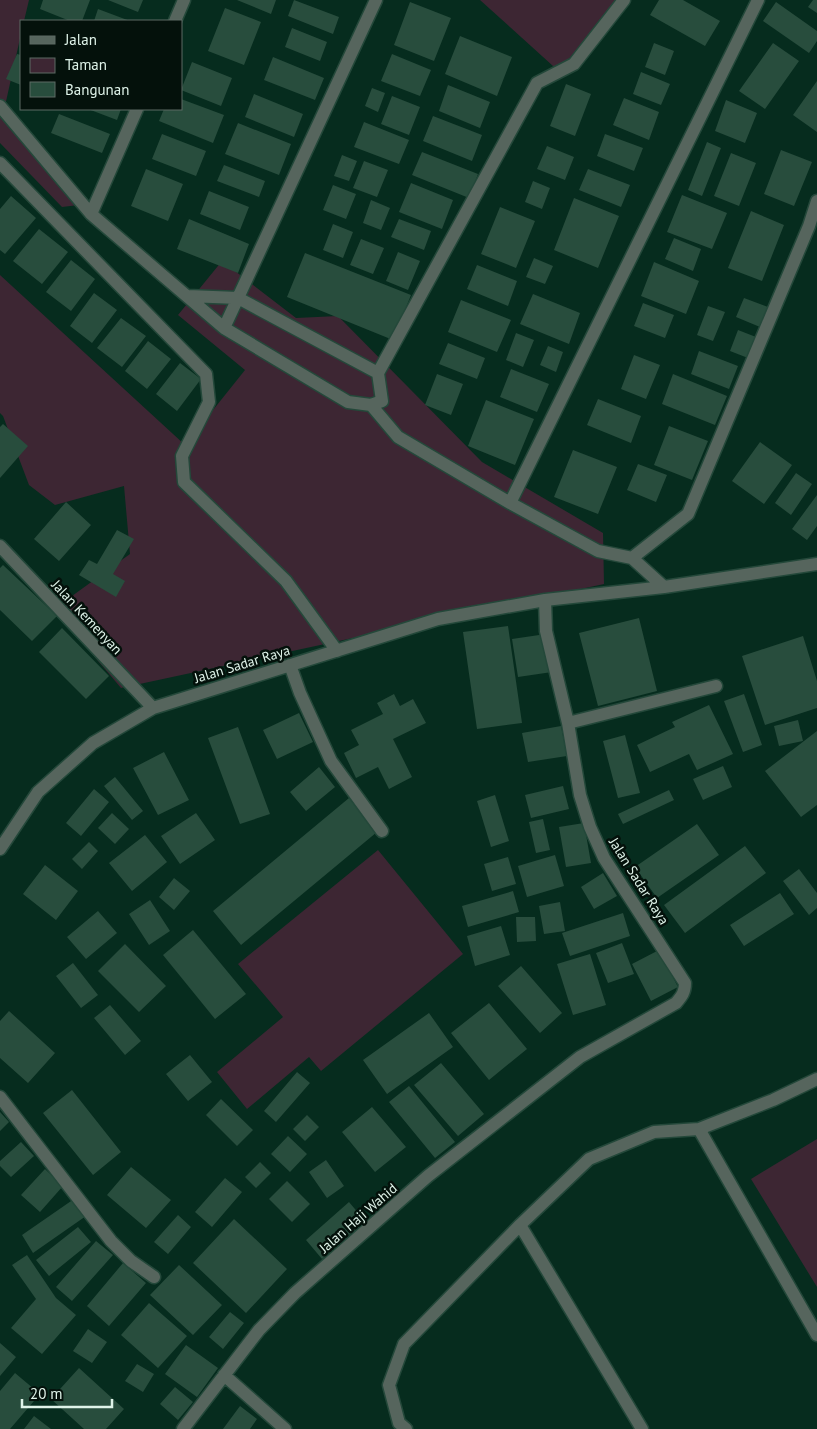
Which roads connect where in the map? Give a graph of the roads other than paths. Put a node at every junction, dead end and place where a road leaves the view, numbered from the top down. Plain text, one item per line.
1 (184, 0) edge
2 (376, 0) edge
3 (624, 0) edge
4 (758, 0) edge
5 (175, 20) edge
6 (0, 106) edge
7 (137, 110) edge
8 (0, 163) edge
9 (817, 201) edge
10 (91, 214) junction
11 (188, 296) junction
12 (238, 298) junction
13 (224, 328) junction
14 (378, 372) junction
15 (371, 406) junction
16 (510, 503) junction
17 (0, 546) edge
18 (632, 558) junction
19 (817, 564) edge
20 (664, 587) junction
21 (545, 600) junction
22 (337, 651) junction
23 (290, 665) junction
24 (716, 686) dead end
25 (153, 708) junction
26 (568, 723) junction
27 (382, 831) dead end
28 (0, 848) edge
29 (580, 1057) joint
30 (817, 1079) edge
31 (0, 1097) edge
32 (699, 1129) junction
33 (520, 1225) junction
34 (154, 1277) dead end
35 (817, 1335) edge
36 (224, 1375) junction
37 (183, 1429) edge
38 (285, 1429) edge
39 (406, 1429) edge
40 (642, 1429) edge

1 - 5 street
2 - 12 street
3 - 14 street
4 - 16 street
6 - 10 street
7 - 10 street
8 - 22 street
9 - 18 street
10 - 11 street
11 - 12 street
11 - 13 street
12 - 13 street
12 - 14 street
13 - 15 street
14 - 15 street
15 - 16 street
16 - 18 street
17 - 25 street, Jalan Kemenyan
18 - 20 street
19 - 20 street, Jalan Sadar Raya
20 - 21 street, Jalan Sadar Raya
21 - 22 street, Jalan Sadar Raya
21 - 26 street, Jalan Sadar Raya
22 - 23 street, Jalan Sadar Raya
23 - 25 street, Jalan Sadar Raya
23 - 27 street
24 - 26 street
25 - 28 street, Jalan Sadar Raya
26 - 29 street, Jalan Sadar Raya
29 - 36 street, Jalan Haji Wahid
30 - 32 street
31 - 34 street
32 - 33 street
32 - 35 street
33 - 39 street
33 - 40 street
36 - 37 street, Jalan Haji Wahid
36 - 38 street

